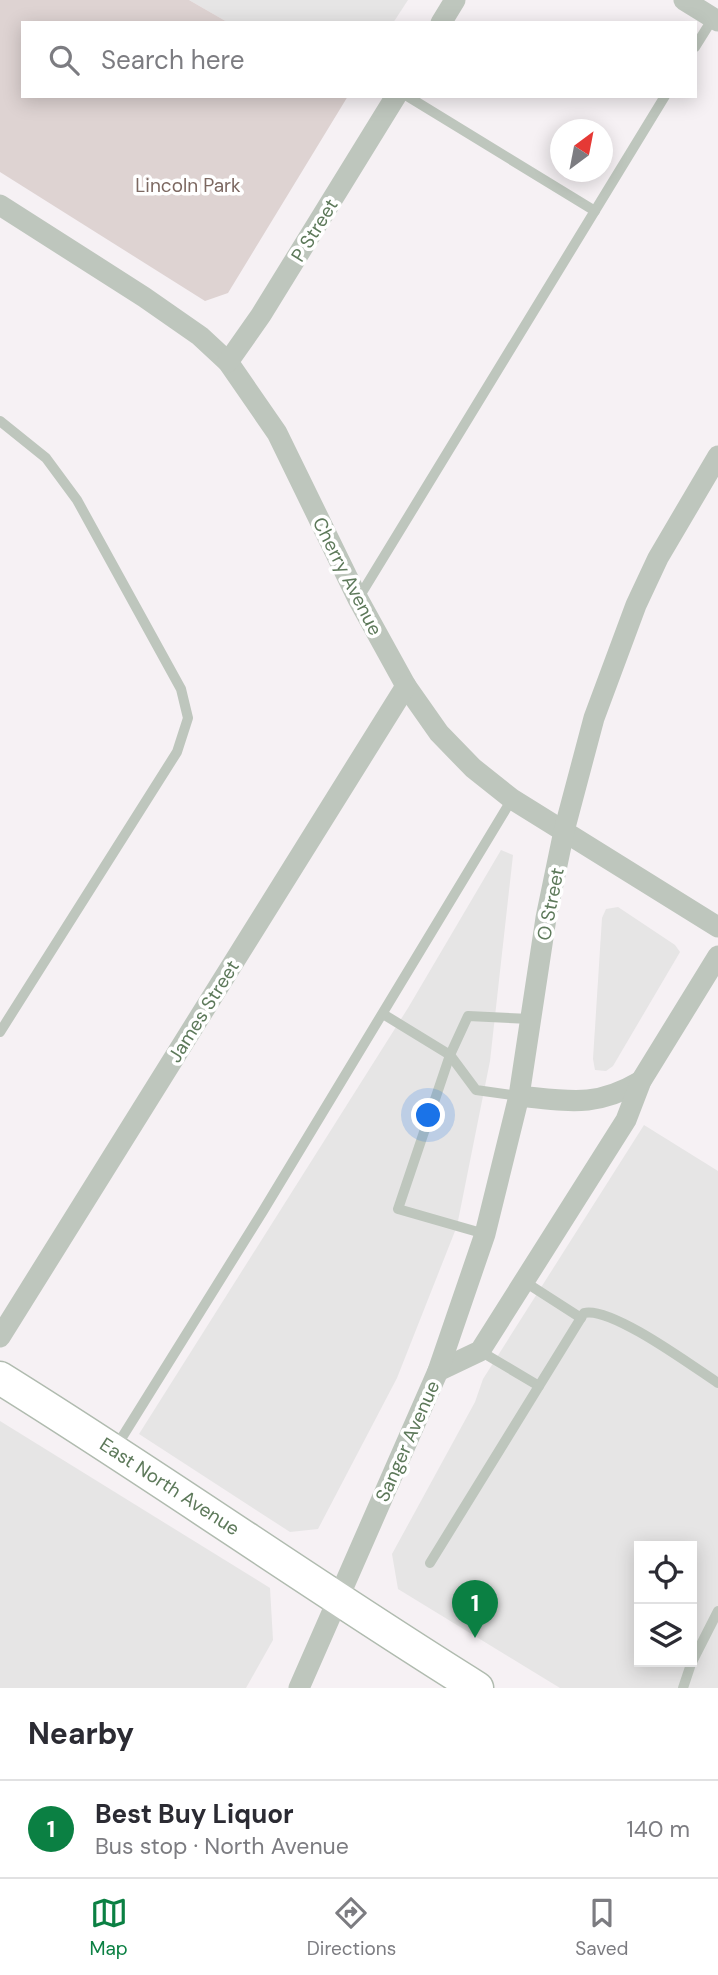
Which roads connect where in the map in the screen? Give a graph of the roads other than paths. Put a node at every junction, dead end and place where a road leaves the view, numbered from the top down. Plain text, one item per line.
1 (455, 0) edge
2 (684, 0) edge
3 (716, 16) edge
4 (442, 21) edge
5 (697, 44) edge
6 (395, 98) edge
7 (410, 98) edge
8 (664, 98) edge
9 (0, 205) edge
10 (595, 211) junction
11 (228, 362) junction
12 (0, 421) edge
13 (718, 456) edge
14 (358, 599) junction
15 (406, 686) junction
16 (512, 799) junction
17 (564, 831) junction
18 (718, 927) edge
19 (718, 956) edge
20 (383, 1014) junction
21 (530, 1019) junction
22 (0, 1032) edge
23 (450, 1055) junction
24 (641, 1082) junction
25 (519, 1096) junction
26 (485, 1234) junction
27 (525, 1282) junction
28 (581, 1318) junction
29 (0, 1336) edge
30 (480, 1351) junction
31 (438, 1371) junction
32 (0, 1379) edge
33 (718, 1383) edge
34 (539, 1387) junction
35 (114, 1449) junction
36 (430, 1563) dead end
37 (335, 1600) junction
38 (718, 1611) edge
39 (299, 1688) edge
40 (477, 1688) edge
41 (683, 1688) edge

1 - 4 street
2 - 3 street
3 - 5 lane
6 - 11 street, P Street
7 - 10 lane
8 - 10 lane
9 - 11 street, Cherry Avenue
10 - 14 lane
11 - 14 street, Cherry Avenue
12 - 22 lane
13 - 17 street, O Street
14 - 15 street, Cherry Avenue
15 - 16 street, Cherry Avenue
15 - 29 street, James Street
16 - 17 street, Cherry Avenue
16 - 20 lane
17 - 18 street, Cherry Avenue
17 - 21 street, O Street
19 - 24 street
20 - 23 lane
20 - 35 lane
21 - 23 lane
21 - 25 street, O Street
23 - 25 lane
23 - 26 lane
24 - 25 street
24 - 27 street
25 - 26 street, O Street
26 - 31 street, O Street
27 - 28 lane
27 - 30 street
28 - 33 lane
28 - 34 lane
30 - 31 street, Sanger Avenue
30 - 34 lane
31 - 37 street, Sanger Avenue
32 - 35 street, East North Avenue
34 - 36 lane
35 - 37 street, East North Avenue
37 - 39 street, Sanger Avenue
37 - 40 street, East North Avenue
38 - 41 lane

